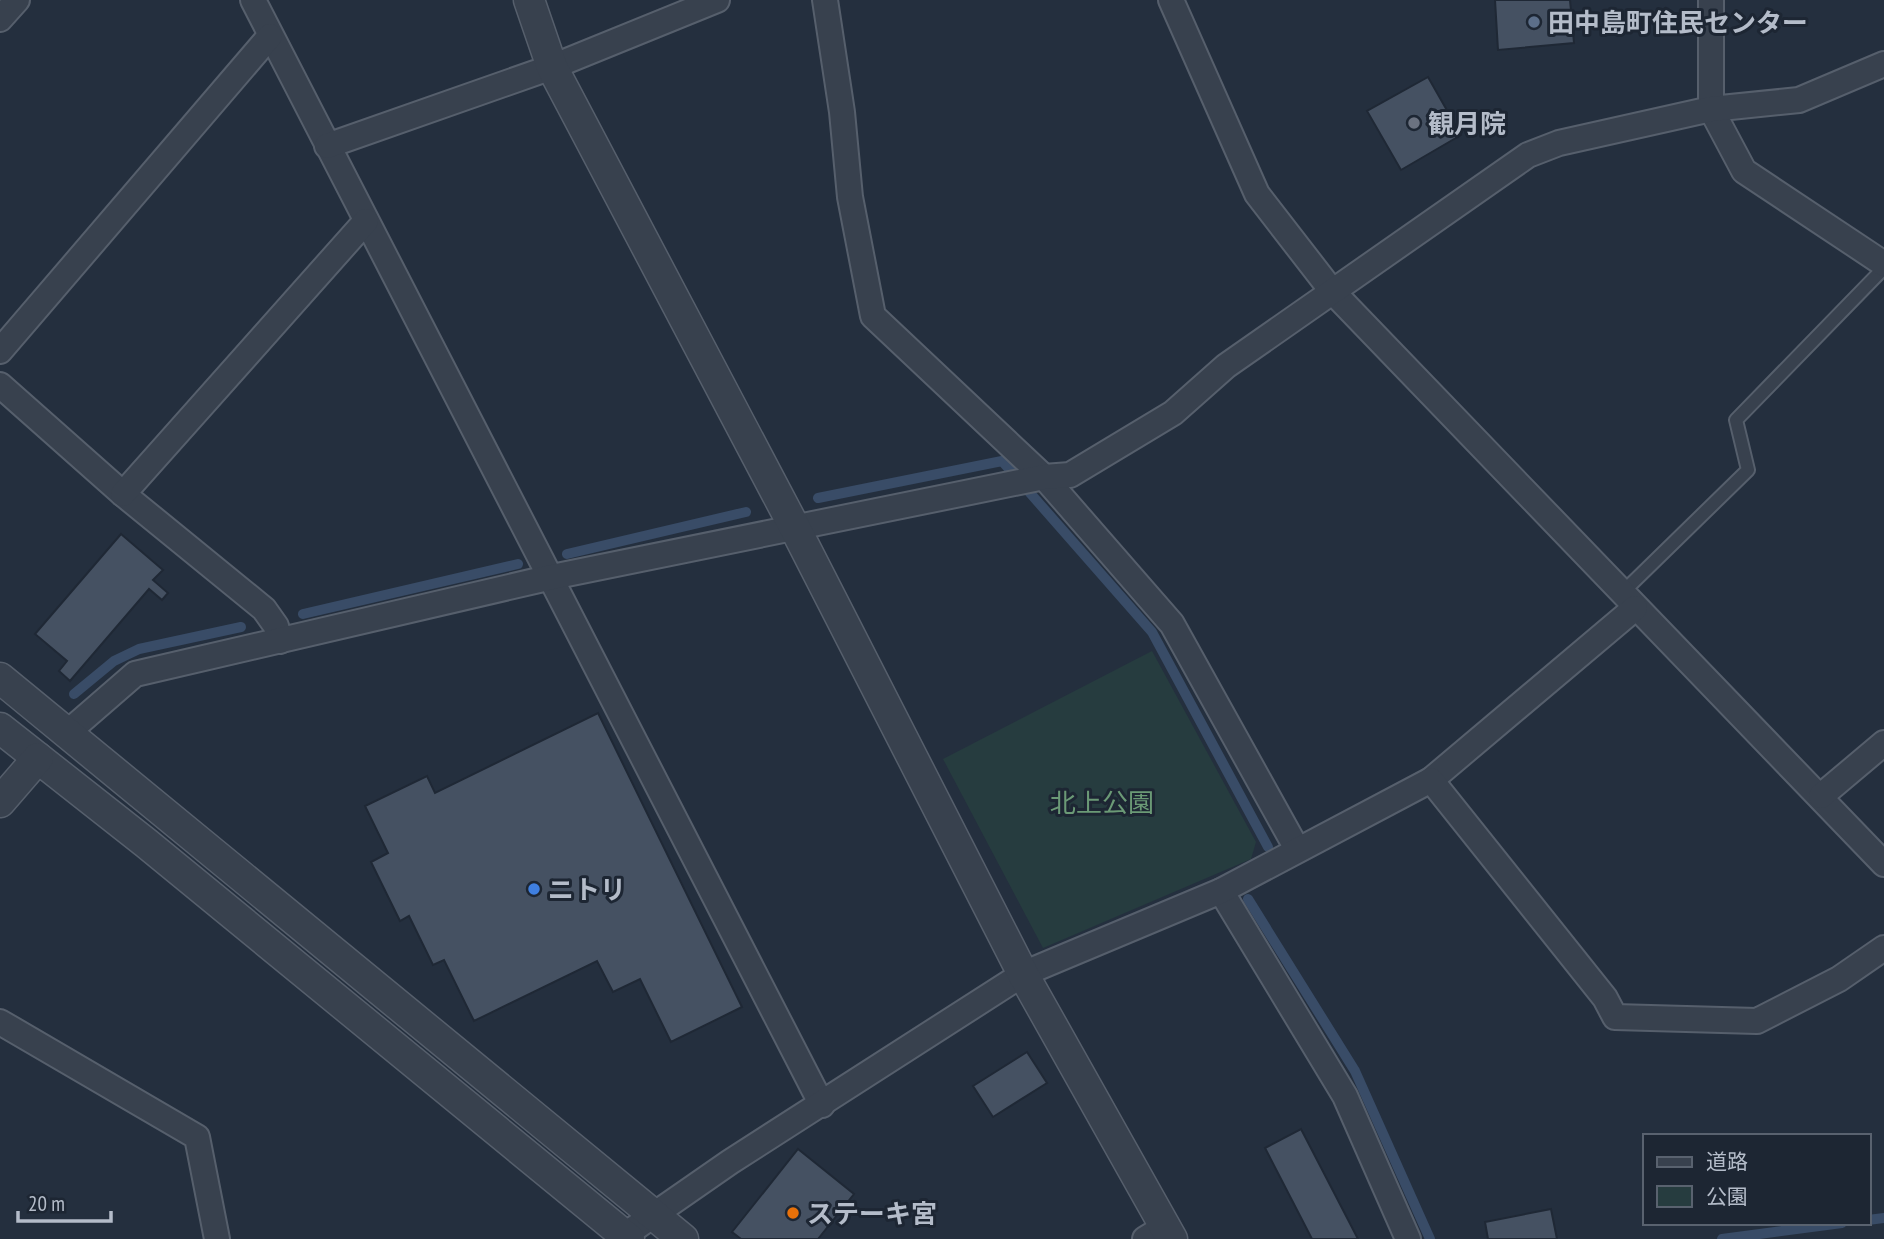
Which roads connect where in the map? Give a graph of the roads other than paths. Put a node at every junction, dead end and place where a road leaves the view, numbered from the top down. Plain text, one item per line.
1 (16, 0) edge
2 (253, 0) edge
3 (528, 0) edge
4 (717, 0) edge
5 (825, 0) edge
6 (1711, 0) edge
7 (1180, 2) edge
8 (0, 19) edge
9 (270, 36) junction
10 (1884, 64) edge
11 (552, 67) junction
12 (1711, 108) junction
13 (327, 146) junction
14 (366, 221) junction
15 (1884, 266) edge
16 (1332, 291) junction
17 (0, 352) edge
18 (0, 386) edge
19 (1044, 477) junction
20 (122, 494) junction
21 (796, 530) junction
22 (552, 577) junction
23 (1628, 600) junction
24 (280, 641) junction
25 (0, 678) edge
26 (0, 728) edge
27 (67, 733) junction
28 (1884, 743) edge
29 (38, 758) junction
30 (1431, 780) junction
31 (1821, 796) junction
32 (0, 802) edge
33 (1297, 849) junction
34 (1884, 864) edge
35 (1221, 891) junction
36 (1884, 948) edge
37 (1023, 974) junction
38 (0, 1022) edge
39 (822, 1105) junction
40 (653, 1214) junction
41 (1160, 1235) edge
42 (624, 1238) edge
43 (217, 1239) edge
44 (683, 1239) edge
45 (1408, 1239) edge

1 - 8 street
2 - 9 street
3 - 11 street
4 - 11 street
5 - 19 street
6 - 12 street
7 - 16 street
9 - 13 street
9 - 17 street
10 - 12 street
11 - 13 street
11 - 21 street
12 - 15 street
12 - 16 street
13 - 14 street
14 - 20 street
14 - 22 street
15 - 23 lane
16 - 19 street
16 - 23 street
18 - 20 street
19 - 21 street
19 - 33 street
20 - 24 street
21 - 22 street
21 - 37 street
22 - 24 street
22 - 39 street
23 - 30 street
23 - 31 street
24 - 27 street
25 - 27 street
26 - 29 street
27 - 40 street
28 - 31 street
29 - 32 street
29 - 42 street
30 - 33 street
30 - 36 street
31 - 34 street
33 - 35 street
35 - 37 street
35 - 45 street
37 - 39 street
37 - 41 street
38 - 43 street
39 - 40 street
40 - 42 street
40 - 44 street

